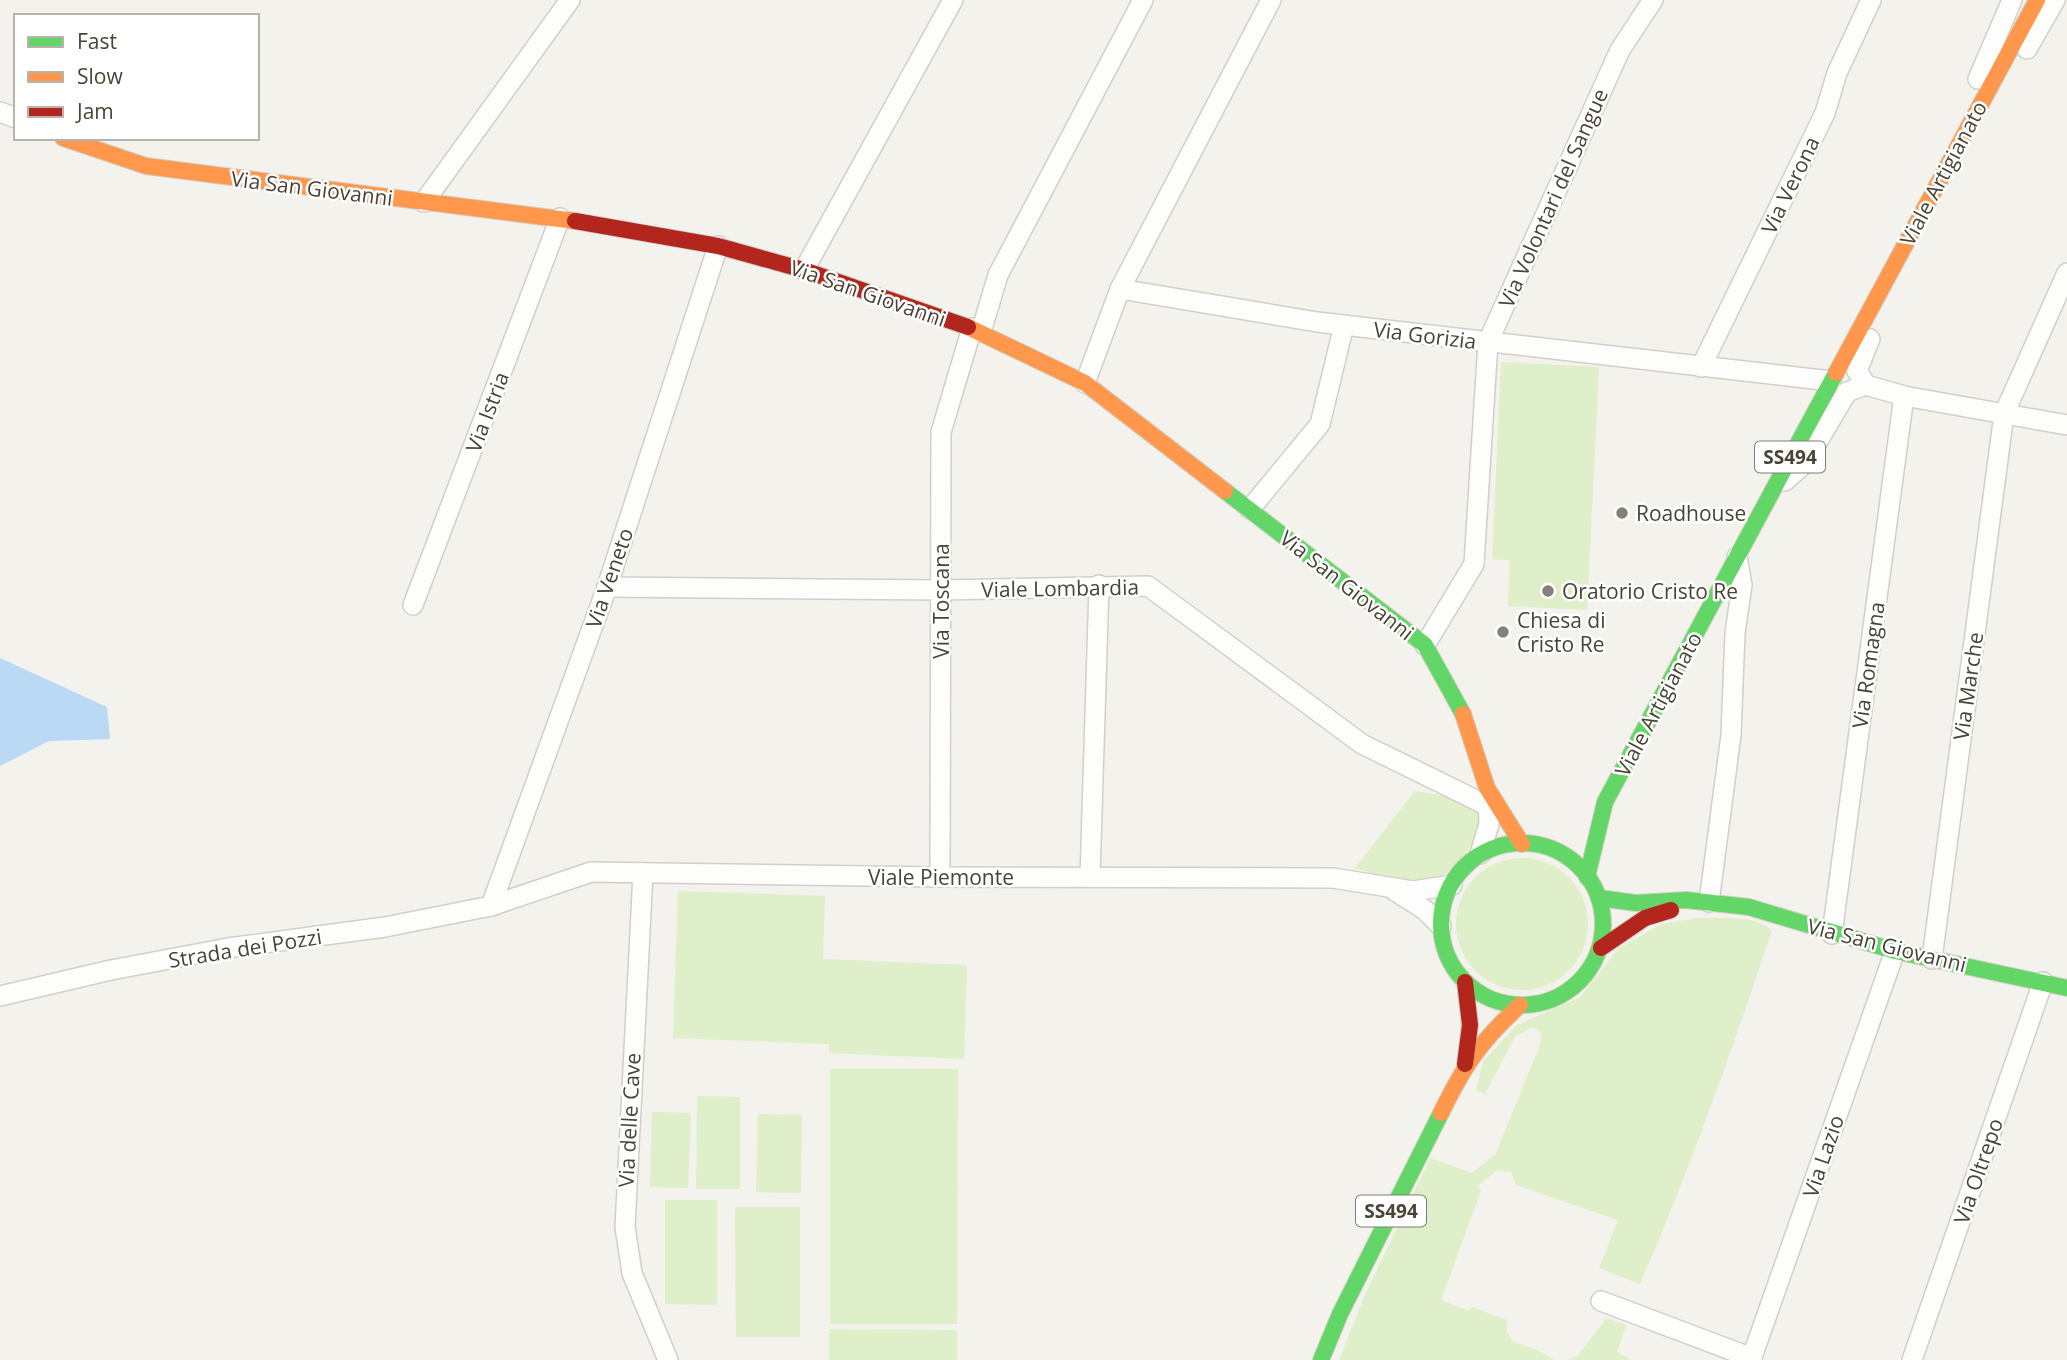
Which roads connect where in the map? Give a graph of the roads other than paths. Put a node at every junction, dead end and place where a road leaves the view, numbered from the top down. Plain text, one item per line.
1 (570, 0) edge
2 (953, 0) edge
3 (1143, 0) edge
4 (1270, 0) edge
5 (1653, 0) edge
6 (1871, 0) edge
7 (2012, 0) edge
8 (2038, 0) edge
9 (2055, 0) edge
10 (1976, 112) junction
11 (69, 140) edge
12 (424, 202) junction
13 (1926, 203) junction
14 (560, 219) junction
15 (718, 246) junction
16 (804, 270) junction
17 (2067, 273) edge
18 (1120, 289) junction
19 (1344, 325) junction
20 (976, 330) junction
21 (1488, 342) junction
22 (1849, 347) junction
23 (1701, 367) junction
24 (1831, 381) junction
25 (1085, 383) junction
26 (1866, 385) junction
27 (1904, 396) junction
28 (2004, 414) junction
29 (2067, 425) edge
30 (1770, 494) junction
31 (1250, 509) junction
32 (1737, 557) junction
33 (1099, 585) junction
34 (607, 587) junction
35 (941, 590) junction
36 (413, 605) dead end
37 (1425, 645) junction
38 (1488, 797) junction
39 (1605, 802) junction
40 (1584, 825) dead end
41 (1570, 838) dead end
42 (1522, 844) junction
43 (1552, 849) junction
44 (1480, 854) junction
45 (643, 873) junction
46 (940, 877) junction
47 (1090, 877) junction
48 (1587, 877) junction
49 (1452, 885) junction
50 (1395, 891) junction
51 (1599, 898) junction
52 (1709, 902) junction
53 (491, 906) junction
54 (1441, 926) junction
55 (1832, 934) junction
56 (1601, 948) junction
57 (1895, 951) junction
58 (1932, 959) junction
59 (1465, 982) junction
60 (2043, 982) junction
61 (2067, 988) edge
62 (0, 996) edge
63 (1520, 1005) junction
64 (1465, 1065) junction
65 (1601, 1301) dead end
66 (1752, 1359) edge
67 (668, 1360) edge
68 (1321, 1360) edge
69 (1912, 1360) edge

1 - 12 street
2 - 16 street
3 - 20 street, Via Toscana
4 - 18 street
5 - 21 street, Via Volontari del Sangue
6 - 23 street, Via Verona
7 - 22 street, Viale Artigianato
8 - 10 street, Viale Artigianato / SS494
9 - 10 street
10 - 13 street, Viale Artigianato / SS494
11 - 12 street, Via San Giovanni
12 - 14 street, Via San Giovanni
13 - 22 street, Viale Artigianato / SS494
13 - 26 street
14 - 15 street, Via San Giovanni
14 - 36 street, Via Istria
15 - 16 street, Via San Giovanni
15 - 34 street, Via Veneto
16 - 20 street, Via San Giovanni
17 - 28 street, Via Marche
18 - 19 street, Via Gorizia
18 - 25 street
19 - 21 street, Via Gorizia
19 - 31 street
20 - 25 street, Via San Giovanni
20 - 35 street, Via Toscana
21 - 23 street, Via Gorizia
21 - 37 street, Via Volontari del Sangue
22 - 24 street, Viale Artigianato / SS494
23 - 24 street, Via Gorizia
24 - 30 street, Viale Artigianato / SS494
25 - 31 street, Via San Giovanni
26 - 27 street
26 - 30 street
27 - 28 street
27 - 55 street, Via Romagna
28 - 29 street
28 - 58 street, Via Marche
30 - 32 street, Viale Artigianato / SS494
31 - 37 street, Via San Giovanni
32 - 39 street, Viale Artigianato / SS494
32 - 52 street
33 - 35 street, Viale Lombardia
33 - 38 street, Viale Lombardia
33 - 47 street
34 - 35 street, Viale Lombardia
34 - 53 street, Via Veneto
35 - 46 street, Via Toscana
37 - 38 street, Via San Giovanni
38 - 42 street, Via San Giovanni
38 - 44 street, Via San Giovanni
39 - 40 street, Viale Artigianato / SS494
39 - 48 street, Viale Artigianato / SS494
41 - 43 street
42 - 43 street, SS494
42 - 44 street, SS494
43 - 48 street, SS494
44 - 49 street, SS494
45 - 46 street, Viale Piemonte
45 - 53 street, Viale Piemonte
45 - 67 street, Via delle Cave
46 - 47 street, Viale Piemonte
47 - 50 street, Viale Piemonte
48 - 51 street, SS494
49 - 50 street, Viale Piemonte
49 - 54 street, SS494
50 - 54 street, Viale Piemonte
51 - 52 street, Via San Giovanni
51 - 56 street, SS494
52 - 55 street, Via San Giovanni
52 - 56 street, Via San Giovanni
53 - 62 street, Strada dei Pozzi
54 - 59 street, SS494
55 - 57 street, Via San Giovanni
56 - 63 street, SS494
57 - 58 street, Via San Giovanni
57 - 66 street, Via Lazio
58 - 60 street, Via San Giovanni
59 - 63 street, SS494
59 - 64 street, SS494
60 - 61 street, Via San Giovanni
60 - 69 street, Via Oltrepo
63 - 64 street, SS494
64 - 68 street, SS494
65 - 66 street

